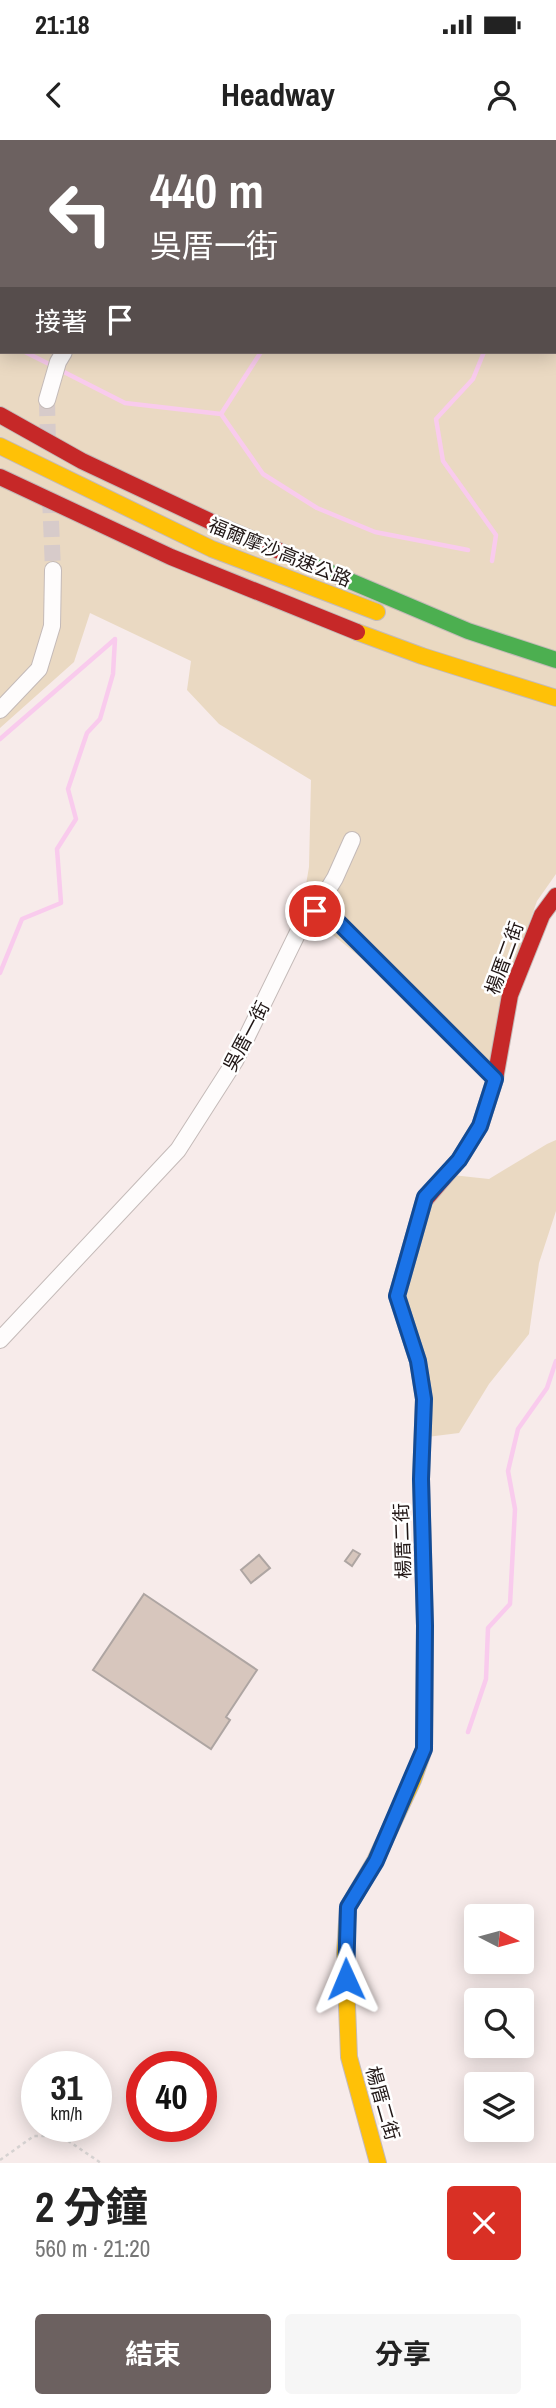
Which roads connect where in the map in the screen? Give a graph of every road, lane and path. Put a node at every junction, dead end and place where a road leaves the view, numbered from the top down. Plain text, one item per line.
1 (63, 354) edge
2 (47, 400) tunnel mouth
3 (0, 415) edge
4 (0, 446) edge
5 (0, 477) edge
6 (53, 570) tunnel mouth
7 (392, 618) dead end
8 (430, 633) dead end
9 (556, 660) edge
10 (556, 669) edge
11 (556, 698) edge
12 (0, 710) edge
13 (352, 840) dead end
14 (556, 896) edge
15 (315, 911) junction
16 (495, 1079) junction
17 (0, 1340) edge
18 (0, 2161) edge
19 (101, 2163) edge
20 (378, 2163) edge

1 - 2 street
3 - 9 main road
4 - 7 main road, 福爾摩沙高速公路
5 - 11 main road
6 - 12 street
8 - 10 main road
13 - 15 street, 吳厝一街
14 - 16 main road, 楊厝二街
15 - 16 street
15 - 17 street, 吳厝一街
16 - 20 main road, 楊厝二街
18 - 19 path

